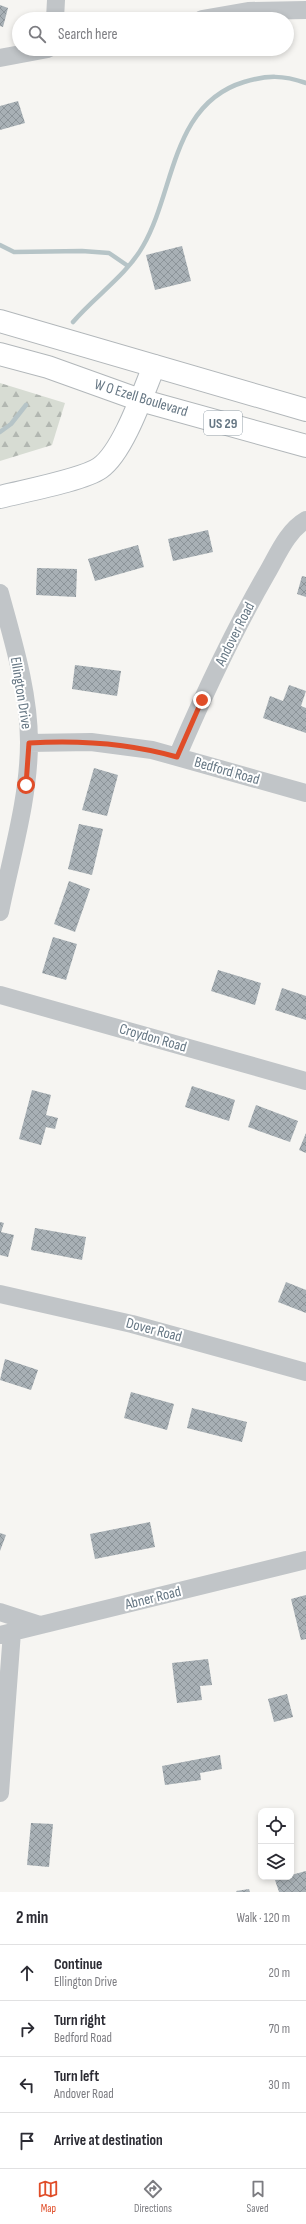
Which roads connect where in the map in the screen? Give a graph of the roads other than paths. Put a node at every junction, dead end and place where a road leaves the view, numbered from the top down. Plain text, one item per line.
1 (56, 0) edge
2 (306, 10) edge
3 (55, 12) edge
4 (243, 12) edge
5 (12, 56) edge
6 (0, 58) edge
7 (0, 321) edge
8 (0, 354) edge
9 (154, 366) junction
10 (140, 400) junction
11 (306, 410) edge
12 (306, 446) edge
13 (0, 497) edge
14 (306, 520) edge
15 (0, 593) edge
16 (29, 743) junction
17 (177, 757) junction
18 (306, 793) edge
19 (0, 912) edge
20 (0, 994) edge
21 (306, 1081) edge
22 (0, 1294) edge
23 (306, 1372) edge
24 (306, 1560) edge
25 (0, 1612) edge
26 (40, 1625) junction
27 (6, 1634) edge
28 (0, 1793) edge

1 - 3 street
2 - 4 street
5 - 6 street
7 - 9 main road, US 29
8 - 10 main road, W O Ezell Boulevard / US 29
9 - 10 main road
9 - 11 main road, US 29
10 - 12 main road, W O Ezell Boulevard / US 29
10 - 13 main road
14 - 17 street, Andover Road
15 - 16 street, Ellington Drive
16 - 17 street, Bedford Road
16 - 19 street, Ellington Drive
17 - 18 street, Bedford Road
20 - 21 street, Croydon Road
22 - 23 street, Dover Road
24 - 26 street, Abner Road
25 - 26 street
26 - 27 street, Abner Road
27 - 28 street

